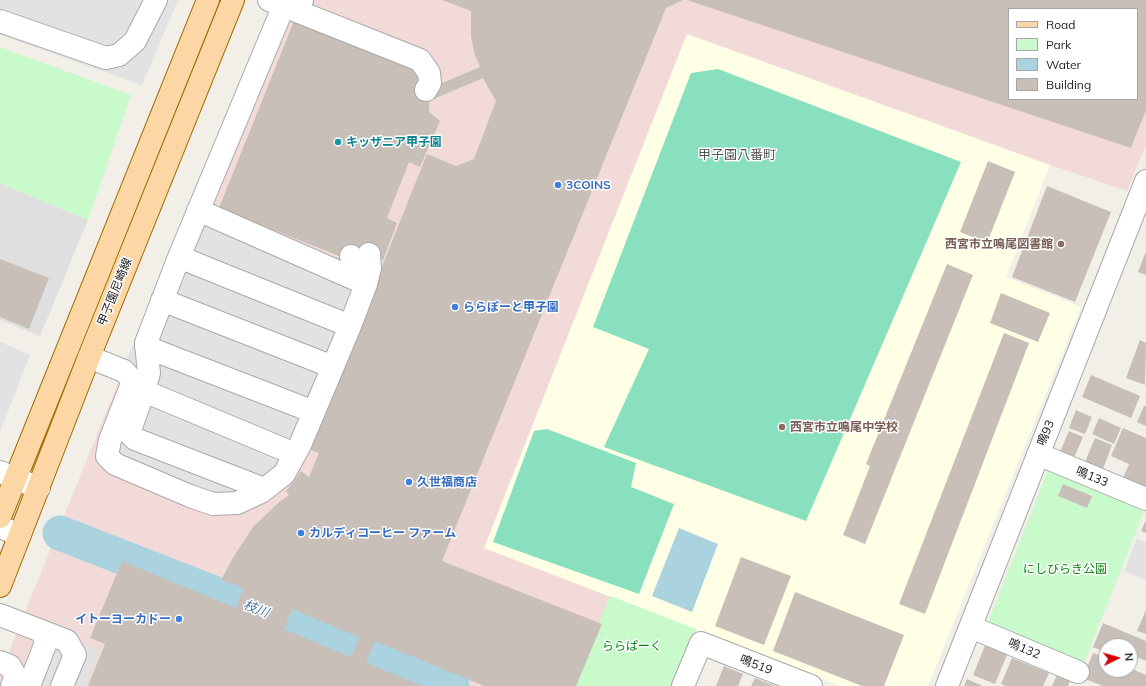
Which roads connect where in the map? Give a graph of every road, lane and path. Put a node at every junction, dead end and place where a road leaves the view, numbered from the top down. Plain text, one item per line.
1 (156, 0) edge
2 (208, 0) edge
3 (232, 0) edge
4 (285, 2) edge
5 (0, 21) edge
6 (426, 90) dead end
7 (1146, 181) edge
8 (198, 210) junction
9 (360, 255) dead end
10 (179, 257) junction
11 (366, 284) junction
12 (162, 300) junction
13 (350, 326) junction
14 (146, 347) junction
15 (89, 357) junction
16 (333, 367) junction
17 (144, 391) junction
18 (314, 412) junction
19 (295, 454) junction
20 (1038, 454) junction
21 (8, 475) edge
22 (38, 488) junction
23 (264, 489) junction
24 (1146, 499) edge
25 (0, 517) edge
26 (10, 531) edge
27 (0, 586) edge
28 (0, 615) edge
29 (970, 627) junction
30 (44, 632) junction
31 (0, 662) edge
32 (1078, 672) dead end
33 (12, 686) edge
34 (29, 686) edge
35 (62, 686) edge
36 (683, 686) edge
37 (811, 686) edge
38 (947, 686) edge

1 - 5 street
2 - 21 main road, 甲子園尼崎線
3 - 15 main road, 甲子園尼崎線
4 - 6 street
4 - 8 street
7 - 20 street, 鳴93
8 - 10 street
8 - 11 street
9 - 11 street
10 - 12 street
10 - 13 street
11 - 13 street
12 - 14 street
12 - 16 street
13 - 16 street
14 - 17 street
14 - 18 street
15 - 22 main road, 甲子園尼崎線
15 - 23 street
16 - 18 street
17 - 19 street
17 - 23 street
18 - 19 street
19 - 23 street
20 - 24 street, 鳴133
20 - 29 street, 鳴93
21 - 22 street
21 - 25 main road, 甲子園尼崎線
22 - 26 main road, 甲子園尼崎線
26 - 27 main road, 甲子園尼崎線
28 - 30 street
29 - 32 street, 鳴132
29 - 38 street, 鳴93
30 - 34 street
30 - 35 street
31 - 33 street
36 - 37 street, 鳴519

